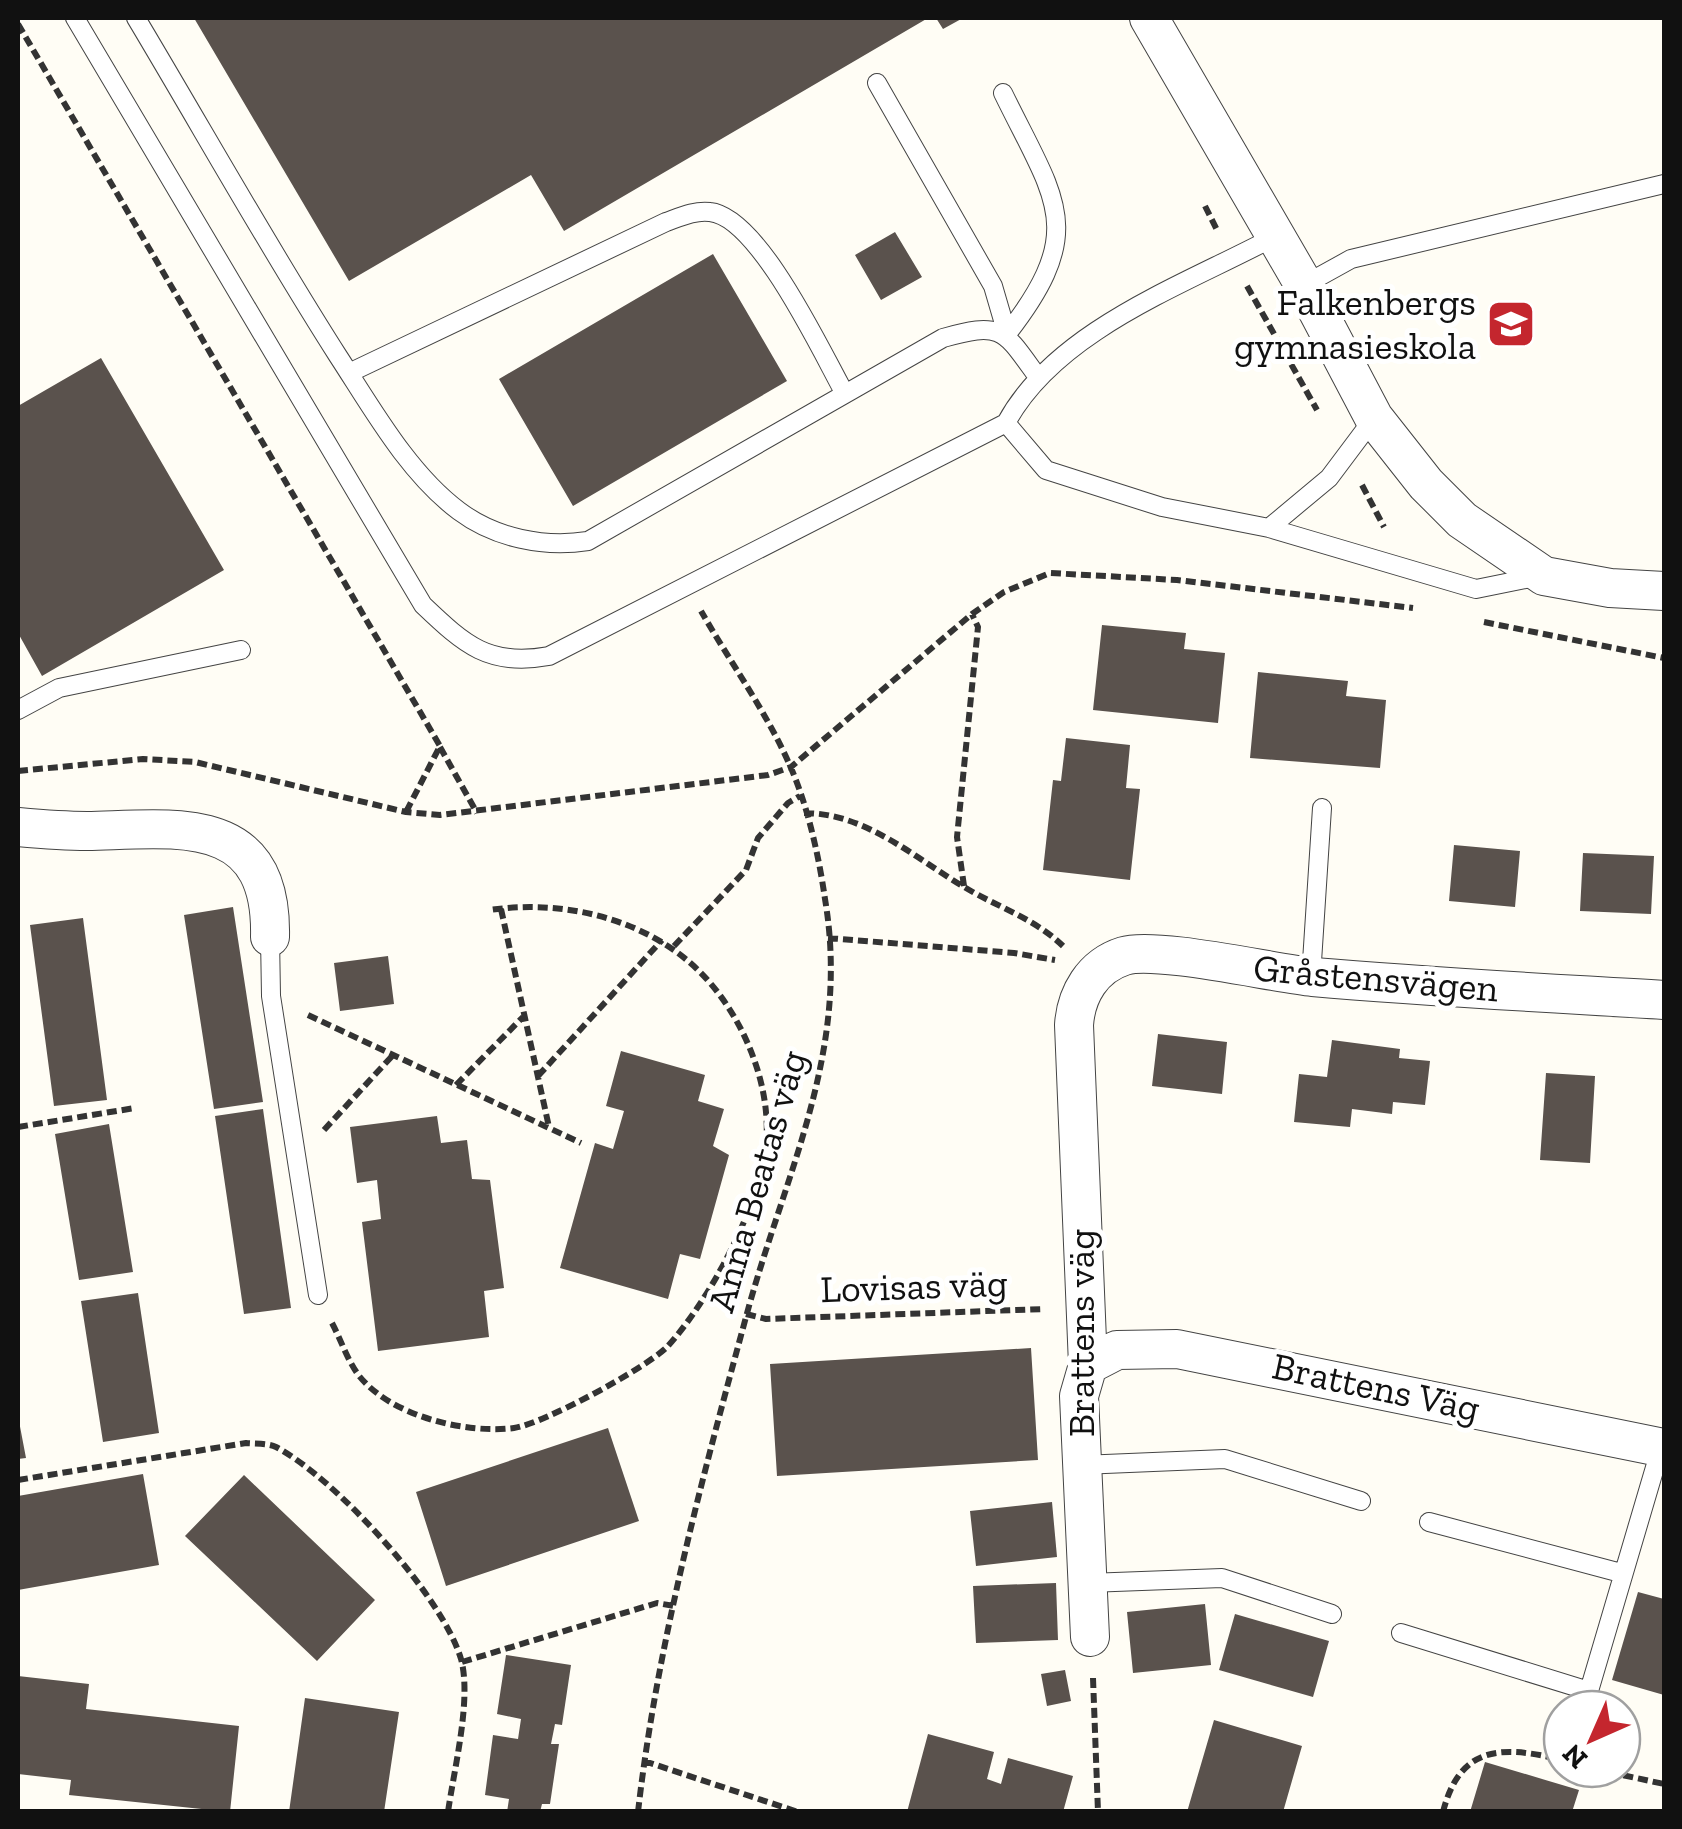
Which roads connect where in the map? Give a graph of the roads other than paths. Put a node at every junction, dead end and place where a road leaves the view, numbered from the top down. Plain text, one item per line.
1 (75, 18) edge
2 (136, 18) edge
3 (1149, 18) edge
4 (877, 83) dead end
5 (1003, 93) dead end
6 (1664, 184) edge
7 (1274, 237) junction
8 (1304, 285) junction
9 (1007, 334) junction
10 (350, 373) junction
11 (1037, 376) junction
12 (845, 394) junction
13 (1374, 418) junction
14 (1006, 423) junction
15 (1269, 528) junction
16 (1544, 576) junction
17 (1664, 591) edge
18 (242, 650) dead end
19 (18, 710) edge
20 (1322, 808) dead end
21 (18, 828) edge
22 (270, 937) joint
23 (1093, 974) joint
24 (1311, 977) junction
25 (1664, 1000) edge
26 (318, 1295) road end
27 (1088, 1364) junction
28 (1662, 1447) edge
29 (1081, 1465) junction
30 (1360, 1501) dead end
31 (1429, 1522) dead end
32 (1621, 1573) junction
33 (1088, 1583) junction
34 (1332, 1614) dead end
35 (1401, 1633) dead end
36 (1090, 1637) road end

1 - 14 lane
2 - 10 lane
3 - 7 street
4 - 9 lane
5 - 9 lane
6 - 8 lane
7 - 8 street
7 - 11 lane
8 - 13 street
9 - 11 lane
9 - 12 lane
10 - 12 lane
10 - 12 lane
11 - 14 lane
13 - 15 lane
13 - 16 street
14 - 15 lane
15 - 16 lane
16 - 17 street
18 - 19 lane
20 - 24 lane
21 - 22 street
22 - 26 lane
23 - 24 street, Gråstensvägen
23 - 27 street, Brattens väg
24 - 25 street, Gråstensvägen
27 - 28 street, Brattens Väg
27 - 29 street, Brattens väg
28 - 32 lane
29 - 30 lane
29 - 33 street, Brattens väg
31 - 32 lane
32 - 35 lane
33 - 34 lane
33 - 36 street, Brattens väg

